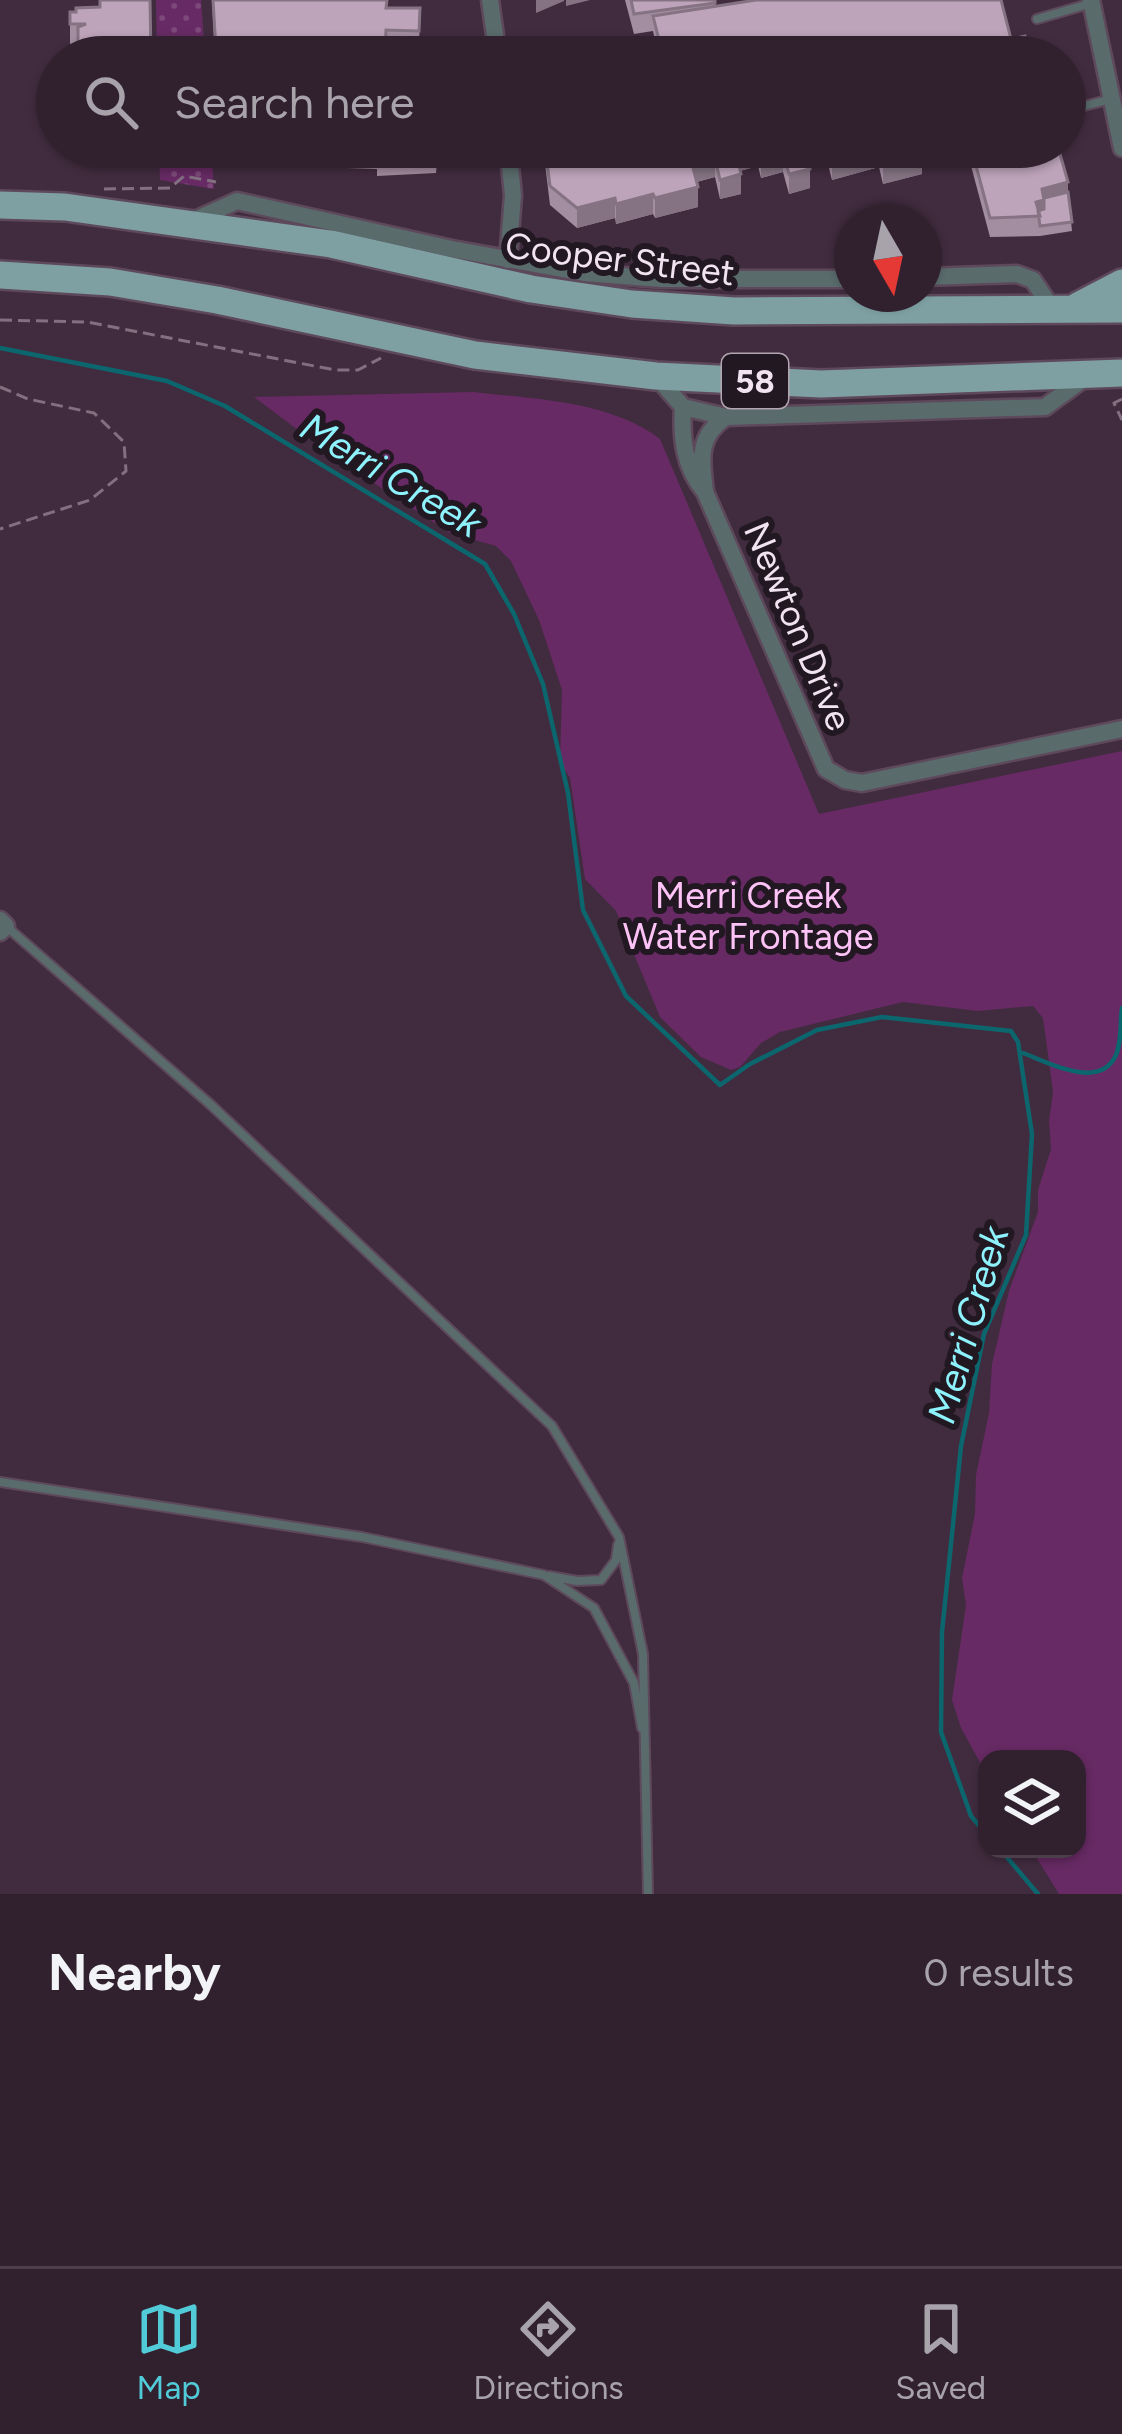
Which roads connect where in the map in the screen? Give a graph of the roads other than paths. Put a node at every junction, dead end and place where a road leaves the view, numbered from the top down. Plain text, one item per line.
1 (490, 0) edge
2 (1091, 2) edge
3 (1036, 20) dead end
4 (495, 36) edge
5 (1117, 92) edge
6 (1086, 103) edge
7 (1122, 148) edge
8 (510, 168) edge
9 (0, 205) edge
10 (185, 224) junction
11 (508, 260) junction
12 (0, 275) edge
13 (942, 276) edge
14 (834, 279) edge
15 (1122, 283) edge
16 (1063, 309) junction
17 (1122, 309) edge
18 (656, 376) junction
19 (1111, 376) edge
20 (683, 407) junction
21 (726, 418) junction
22 (705, 492) junction
23 (1122, 729) edge
24 (2, 926) edge
25 (0, 1482) edge
26 (619, 1537) junction
27 (544, 1575) junction
28 (647, 1755) junction
29 (648, 1894) edge

1 - 4 street
2 - 3 lane
2 - 5 street
5 - 6 lane
5 - 7 street
8 - 11 street
9 - 10 main road, Cooper Street / 58
10 - 11 street, Cooper Street
10 - 16 main road, Cooper Street / 58
11 - 14 street, Cooper Street
12 - 18 main road, 58
13 - 16 street
15 - 16 main road
16 - 17 main road, Cooper Street / 58
18 - 19 main road, 58
18 - 20 street
19 - 21 street
20 - 21 street
20 - 22 street, Newton Drive
21 - 22 street, Newton Drive
22 - 23 street, Newton Drive
24 - 26 lane
25 - 27 lane
26 - 27 lane
26 - 28 lane
27 - 28 lane
28 - 29 lane

